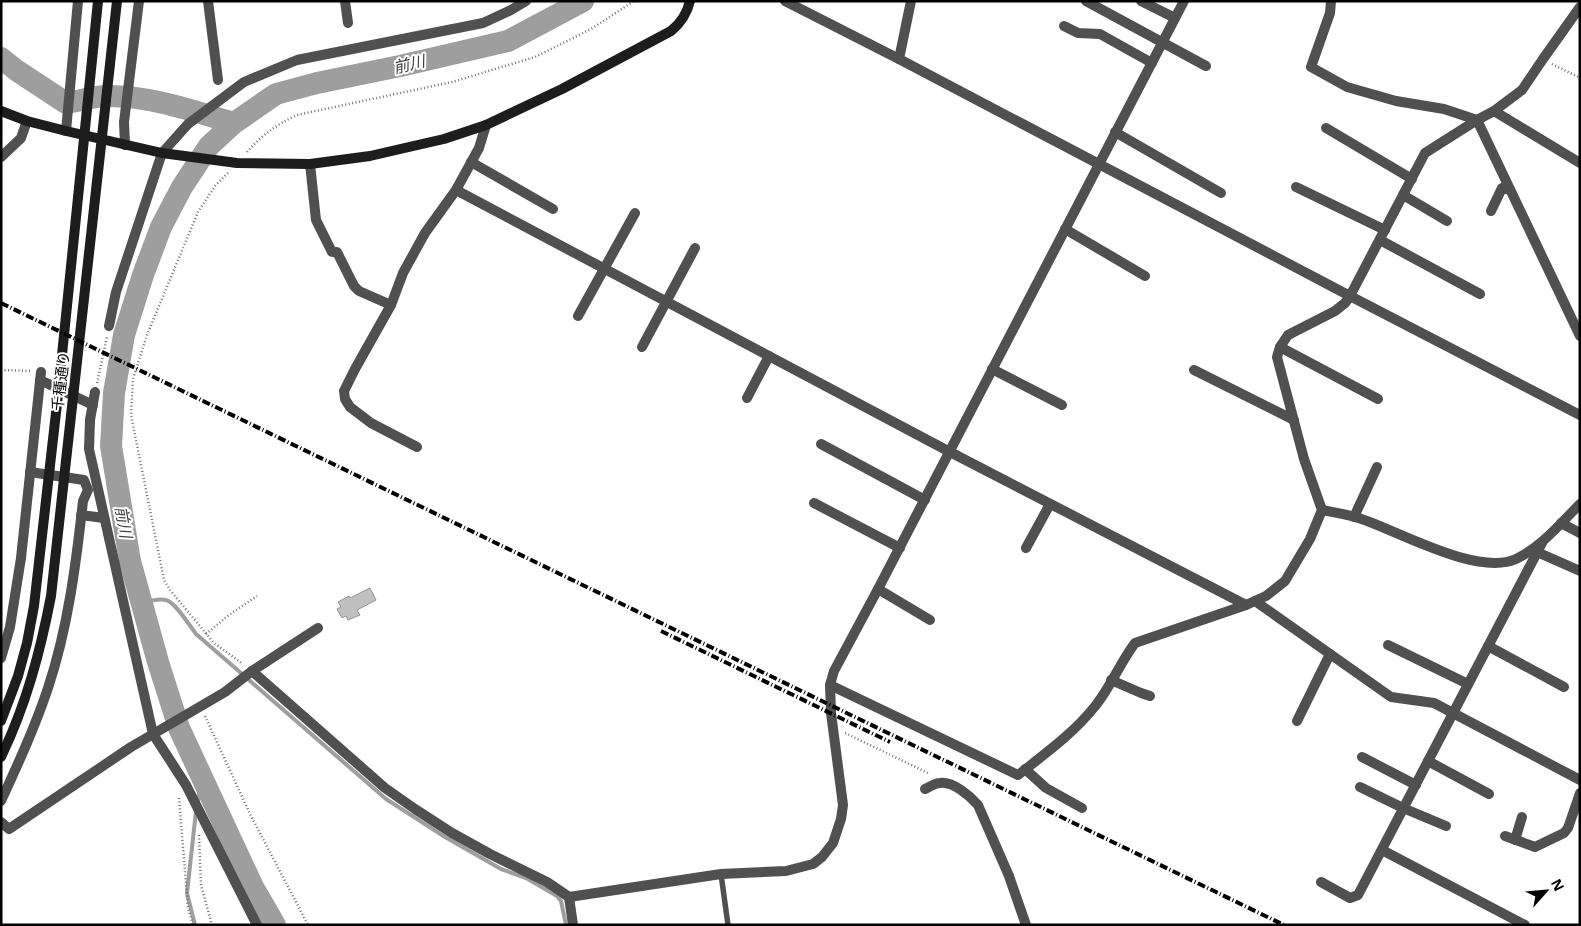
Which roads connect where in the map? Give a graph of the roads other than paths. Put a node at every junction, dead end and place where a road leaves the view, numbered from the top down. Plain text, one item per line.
1 (78, 1) edge
2 (98, 1) edge
3 (117, 1) edge
4 (139, 1) edge
5 (208, 1) edge
6 (345, 1) edge
7 (526, 1) edge
8 (690, 1) edge
9 (785, 1) edge
10 (911, 1) edge
11 (1086, 1) edge
12 (1141, 1) edge
13 (1184, 1) edge
14 (1331, 1) edge
15 (1580, 7) edge
16 (1175, 18) junction
17 (348, 23) dead end
18 (1064, 26) dead end
19 (1163, 42) junction
20 (899, 59) junction
21 (1152, 64) junction
22 (1206, 66) dead end
23 (218, 80) dead end
24 (1, 111) edge
25 (1494, 111) junction
26 (1477, 120) junction
27 (27, 121) junction
28 (486, 125) junction
29 (1326, 128) dead end
30 (66, 131) junction
31 (1116, 132) junction
32 (125, 145) junction
33 (162, 154) junction
34 (1, 156) edge
35 (471, 162) junction
36 (1099, 163) junction
37 (1580, 163) edge
38 (310, 164) junction
39 (1412, 178) junction
40 (1296, 187) dead end
41 (456, 190) junction
42 (1510, 190) junction
43 (1221, 193) dead end
44 (1403, 195) junction
45 (553, 209) dead end
46 (1491, 211) dead end
47 (635, 213) dead end
48 (1447, 221) dead end
49 (1065, 229) junction
50 (1385, 230) junction
51 (1380, 240) junction
52 (695, 248) dead end
53 (605, 269) junction
54 (1145, 276) dead end
55 (1480, 294) dead end
56 (1350, 296) junction
57 (667, 302) junction
58 (391, 306) junction
59 (578, 316) dead end
60 (109, 326) road end
61 (1580, 336) edge
62 (642, 347) dead end
63 (1280, 348) junction
64 (769, 356) junction
65 (992, 369) junction
66 (1194, 370) dead end
67 (95, 392) road end
68 (747, 398) dead end
69 (1378, 399) dead end
70 (93, 405) junction
71 (1062, 405) dead end
72 (1580, 415) edge
73 (1294, 420) junction
74 (821, 444) dead end
75 (417, 447) dead end
76 (950, 452) junction
77 (1377, 467) dead end
78 (30, 472) junction
79 (925, 500) junction
80 (814, 503) dead end
81 (1050, 504) junction
82 (1580, 504) edge
83 (1322, 510) junction
84 (81, 515) junction
85 (1354, 517) junction
86 (104, 518) junction
87 (1561, 523) junction
88 (1580, 533) edge
89 (1542, 542) junction
90 (900, 548) junction
91 (1026, 548) dead end
92 (1537, 552) junction
93 (1580, 571) edge
94 (878, 589) junction
95 (1250, 603) junction
96 (930, 620) dead end
97 (318, 628) dead end
98 (1388, 645) dead end
99 (1488, 646) junction
100 (1330, 654) junction
101 (1, 658) edge
102 (251, 672) junction
103 (1111, 680) junction
104 (1468, 684) junction
105 (830, 685) junction
106 (1564, 687) dead end
107 (1150, 696) dead end
108 (1453, 713) junction
109 (1, 721) edge
110 (1296, 721) dead end
111 (153, 734) junction
112 (1, 757) edge
113 (1362, 757) dead end
114 (1428, 761) junction
115 (1025, 769) junction
116 (1580, 780) edge
117 (1416, 785) junction
118 (1360, 787) dead end
119 (925, 789) dead end
120 (1580, 793) edge
121 (1489, 794) dead end
122 (1, 801) edge
123 (1082, 808) dead end
124 (1403, 808) junction
125 (1522, 817) dead end
126 (1446, 826) dead end
127 (4, 828) edge
128 (1382, 850) junction
129 (721, 874) junction
130 (1321, 882) dead end
131 (569, 897) junction
132 (256, 925) edge
133 (573, 925) edge
134 (728, 925) edge
135 (1026, 925) edge
136 (1525, 925) edge

1 - 30 street
2 - 109 street, 千種通り
3 - 112 street, 千種通り
4 - 32 street
5 - 23 street
6 - 17 street
7 - 33 street
8 - 28 street
9 - 20 street
10 - 20 street
11 - 19 street
12 - 16 street
13 - 16 street
14 - 26 street
15 - 25 street
16 - 19 street
18 - 21 street
19 - 21 street
19 - 22 street
20 - 36 street
21 - 31 street
24 - 27 street
25 - 26 street
25 - 37 street
26 - 39 street
26 - 42 street
27 - 30 street
27 - 34 street
28 - 35 street
28 - 38 street
29 - 39 street
30 - 32 street
31 - 36 street
31 - 43 street
32 - 33 street
33 - 38 street
33 - 60 street
35 - 41 street
35 - 45 street
36 - 49 street
36 - 56 street
38 - 58 street
39 - 44 street
40 - 50 street
41 - 53 street
41 - 58 street
42 - 46 street
42 - 61 street
44 - 48 street
44 - 50 street
47 - 53 street
49 - 54 street
49 - 65 street
50 - 51 street
51 - 55 street
51 - 56 street
52 - 57 street
53 - 57 street
53 - 59 street
56 - 63 street
56 - 72 street
57 - 62 street
57 - 64 street
58 - 75 street
63 - 69 street
63 - 73 street
64 - 68 street
64 - 76 street
65 - 71 street
65 - 76 street
66 - 73 street
67 - 70 street
70 - 78 street
70 - 86 street
73 - 83 street
74 - 79 street
76 - 79 street
76 - 81 street
77 - 85 street
78 - 84 street
78 - 101 street
79 - 90 street
80 - 90 street
81 - 91 street
81 - 95 street
82 - 87 street
83 - 85 street
83 - 95 street
84 - 86 street
84 - 122 street
85 - 89 street
86 - 111 street
87 - 88 street
87 - 89 street
89 - 92 street
90 - 94 street
92 - 93 street
92 - 99 street
94 - 96 street
94 - 105 street
95 - 100 street
95 - 103 street
97 - 102 street
98 - 104 street
99 - 104 street
99 - 106 street
100 - 108 street
100 - 110 street
102 - 111 street
102 - 131 street
103 - 107 street
103 - 115 street
104 - 108 street
105 - 115 street
105 - 129 street
108 - 114 street
108 - 116 street
111 - 127 street
111 - 132 street
113 - 117 street
114 - 117 street
114 - 121 street
115 - 123 street
117 - 124 street
118 - 124 street
119 - 135 street
120 - 125 street
124 - 126 street
124 - 128 street
128 - 130 street
128 - 136 street
129 - 131 street
129 - 134 lane
131 - 133 street

